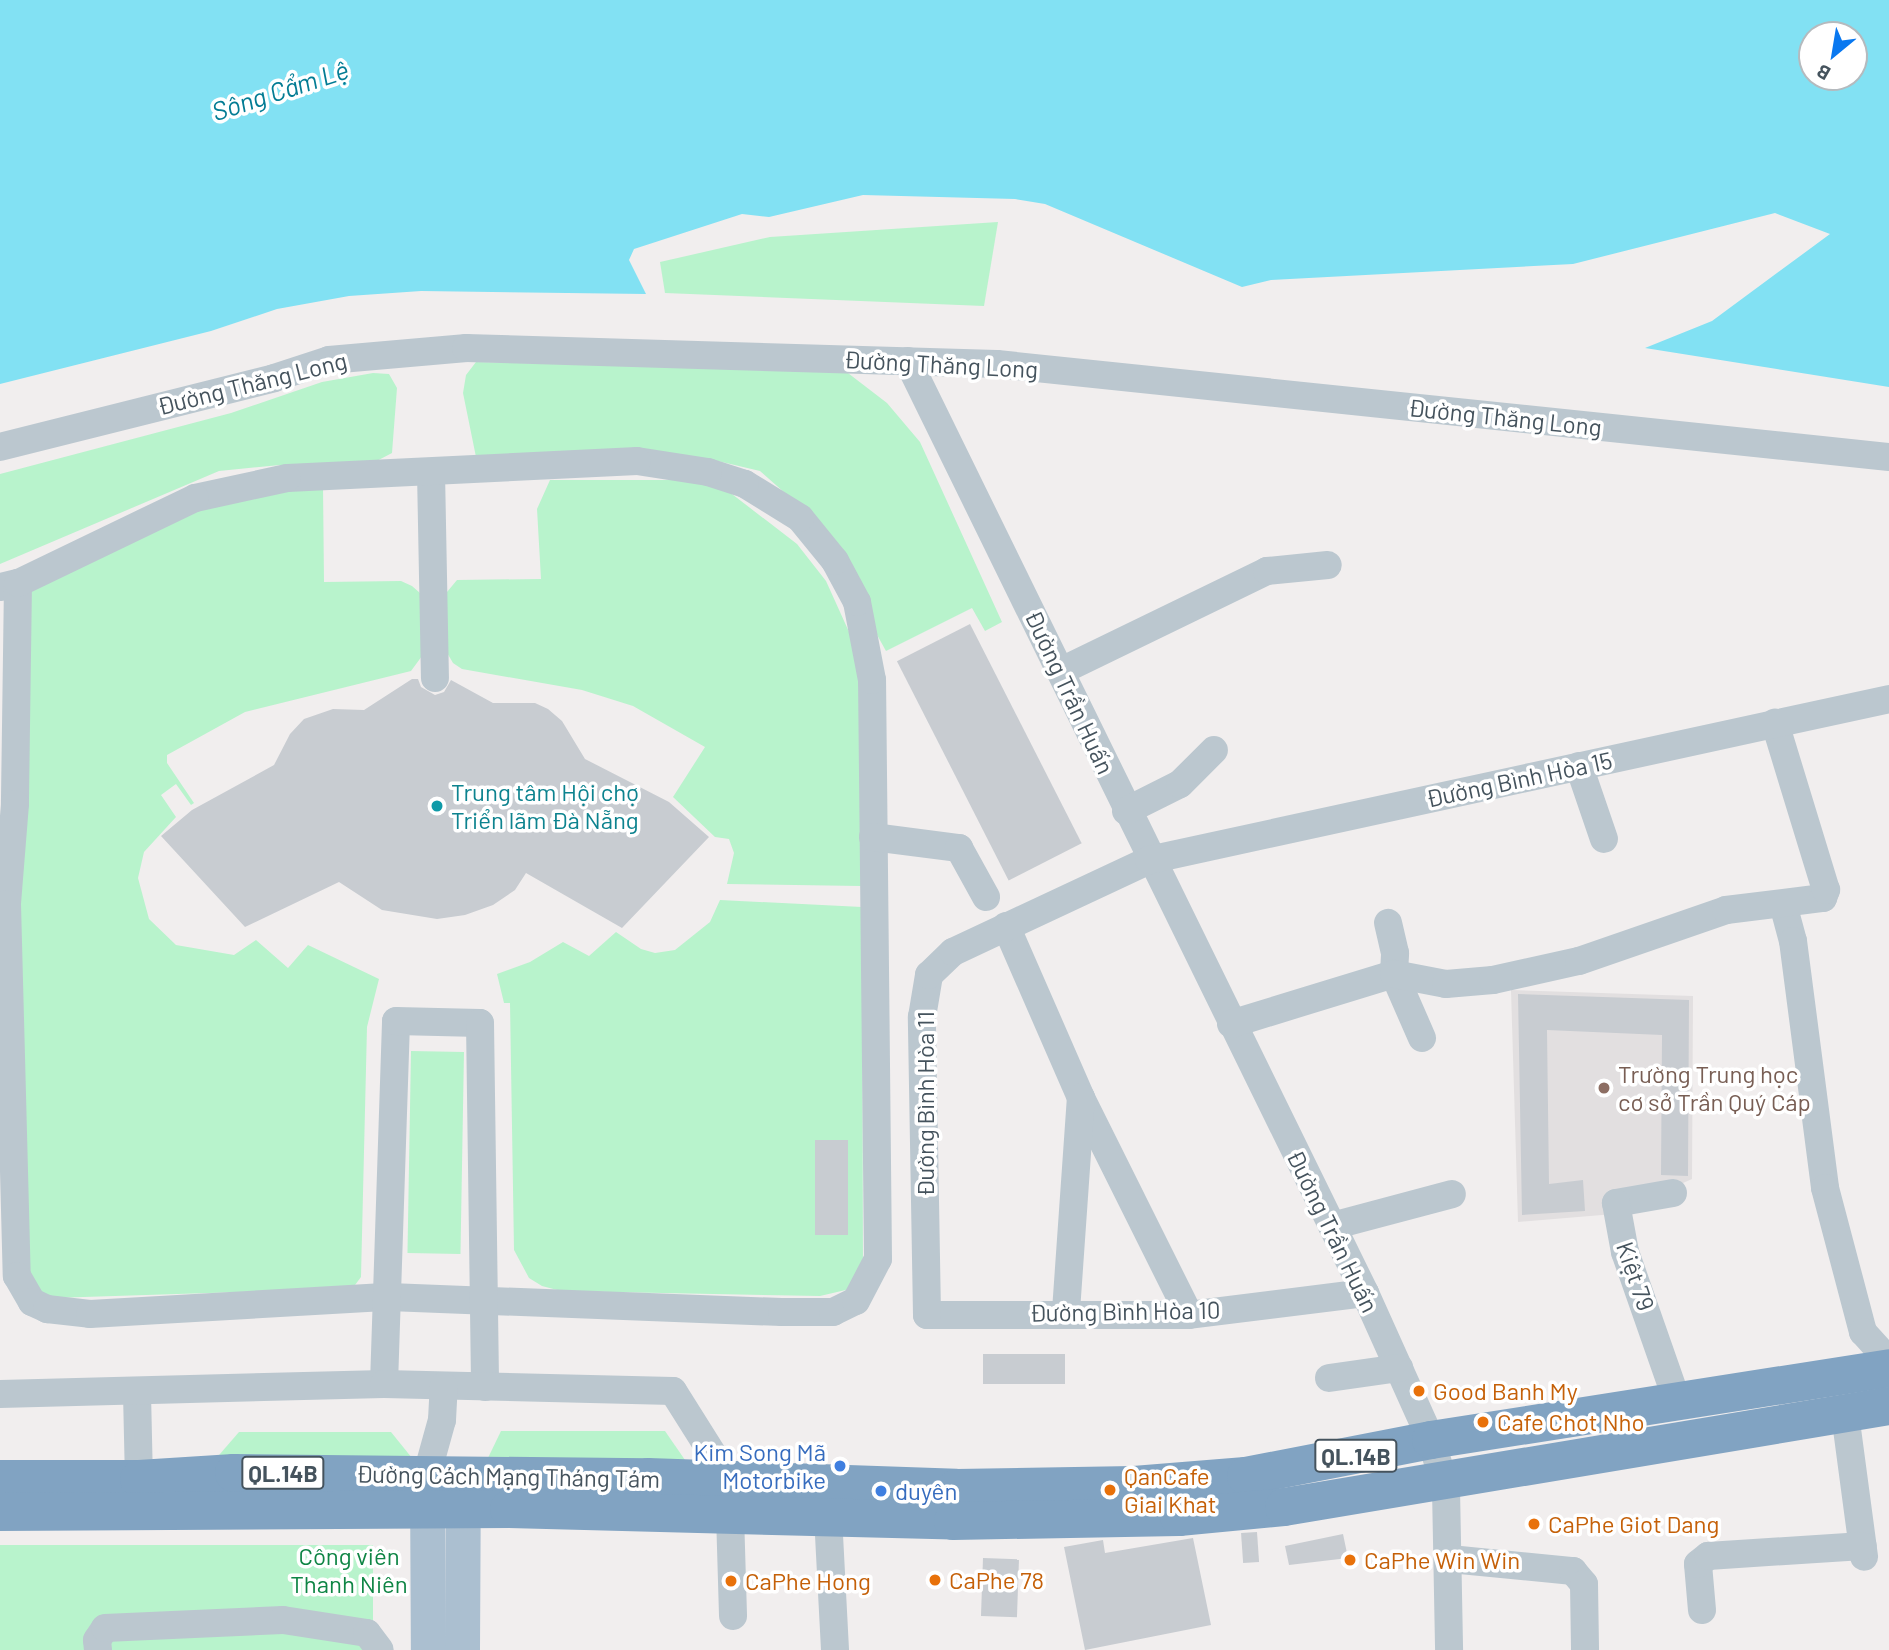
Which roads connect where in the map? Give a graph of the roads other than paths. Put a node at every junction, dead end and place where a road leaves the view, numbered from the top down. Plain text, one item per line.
1 (908, 360) junction
2 (0, 447) edge
3 (1889, 457) edge
4 (431, 472) junction
5 (1328, 565) dead end
6 (9, 585) edge
7 (1061, 671) junction
8 (435, 678) dead end
9 (1889, 699) edge
10 (1776, 723) junction
11 (1214, 750) dead end
12 (1579, 766) junction
13 (1126, 811) junction
14 (873, 836) junction
15 (1604, 839) dead end
16 (1149, 860) junction
17 (986, 897) dead end
18 (4, 904) edge
19 (1783, 904) junction
20 (1388, 923) dead end
21 (1006, 926) junction
22 (1394, 974) junction
23 (1231, 1024) junction
24 (1422, 1038) dead end
25 (1081, 1098) junction
26 (1673, 1193) dead end
27 (1452, 1194) dead end
28 (1332, 1226) junction
29 (1365, 1293) junction
30 (389, 1297) junction
31 (486, 1300) junction
32 (1066, 1311) junction
33 (927, 1315) joint
34 (1189, 1315) junction
35 (1889, 1361) edge
36 (1399, 1368) junction
37 (1889, 1368) edge
38 (1329, 1378) dead end
39 (384, 1384) junction
40 (444, 1386) junction
41 (485, 1387) junction
42 (137, 1393) junction
43 (0, 1394) edge
44 (1678, 1402) junction
45 (1889, 1406) edge
46 (1845, 1414) junction
47 (1431, 1440) junction
48 (0, 1479) edge
49 (139, 1479) junction
50 (1443, 1479) junction
51 (445, 1492) junction
52 (730, 1497) junction
53 (0, 1512) edge
54 (828, 1516) junction
55 (1450, 1559) junction
56 (1702, 1610) dead end
57 (733, 1616) dead end
58 (98, 1650) edge
59 (380, 1650) edge
60 (428, 1650) edge
61 (462, 1650) edge
62 (835, 1650) edge
63 (1449, 1650) edge
64 (1585, 1650) edge

1 - 2 street, Đường Thăng Long
1 - 3 street, Đường Thăng Long
1 - 7 street, Đường Trần Huấn
4 - 6 street
4 - 8 street
4 - 14 street
5 - 7 street
6 - 18 street
7 - 13 street, Đường Trần Huấn
9 - 10 street, Đường Bình Hòa 15
10 - 12 street, Đường Bình Hòa 15
10 - 19 street
11 - 13 street
12 - 15 street
12 - 16 street, Đường Bình Hòa 15
13 - 16 street, Đường Trần Huấn
14 - 17 street
14 - 31 street
16 - 21 street, Đường Bình Hòa 11
16 - 23 street, Đường Trần Huấn
18 - 30 street
19 - 22 street
19 - 35 street
20 - 22 street
21 - 25 street
21 - 33 street, Đường Bình Hòa 11
22 - 23 street
22 - 24 street
23 - 28 street, Đường Trần Huấn
25 - 32 street
25 - 34 street
26 - 44 street, Kiệt 79
27 - 28 street
28 - 29 street, Đường Trần Huấn
29 - 34 street, Đường Bình Hòa 10
29 - 36 street, Đường Trần Huấn
30 - 31 street
30 - 31 street
30 - 39 street
31 - 41 street
32 - 33 street, Đường Bình Hòa 10
32 - 34 street, Đường Bình Hòa 10
36 - 38 street
36 - 47 street, Đường Trần Huấn
37 - 44 highway, Đường Cách Mạng Tháng Tám / QL.14B
39 - 40 street
39 - 42 street
40 - 41 street
40 - 51 street
41 - 52 street
42 - 43 street
42 - 49 street
44 - 47 highway, Đường Cách Mạng Tháng Tám / QL.14B
45 - 46 highway, Đường Cách Mạng Tháng Tám / QL.14B
46 - 50 highway, Đường Cách Mạng Tháng Tám / QL.14B
46 - 56 street
47 - 50 street, Đường Trần Huấn
47 - 52 highway, Đường Cách Mạng Tháng Tám / QL.14B
48 - 49 highway, Đường Cách Mạng Tháng Tám / QL.14B
49 - 51 highway, Đường Cách Mạng Tháng Tám / QL.14B
50 - 54 highway, Đường Cách Mạng Tháng Tám / QL.14B
50 - 55 street, Đường Trần Huấn
51 - 52 highway, Đường Cách Mạng Tháng Tám / QL.14B
51 - 53 highway, Đường Cách Mạng Tháng Tám / QL.14B
51 - 60 main road
51 - 61 main road
52 - 54 highway, Đường Cách Mạng Tháng Tám / QL.14B
52 - 57 street
54 - 62 street
55 - 63 street, Đường Trần Huấn
55 - 64 street
58 - 59 street

